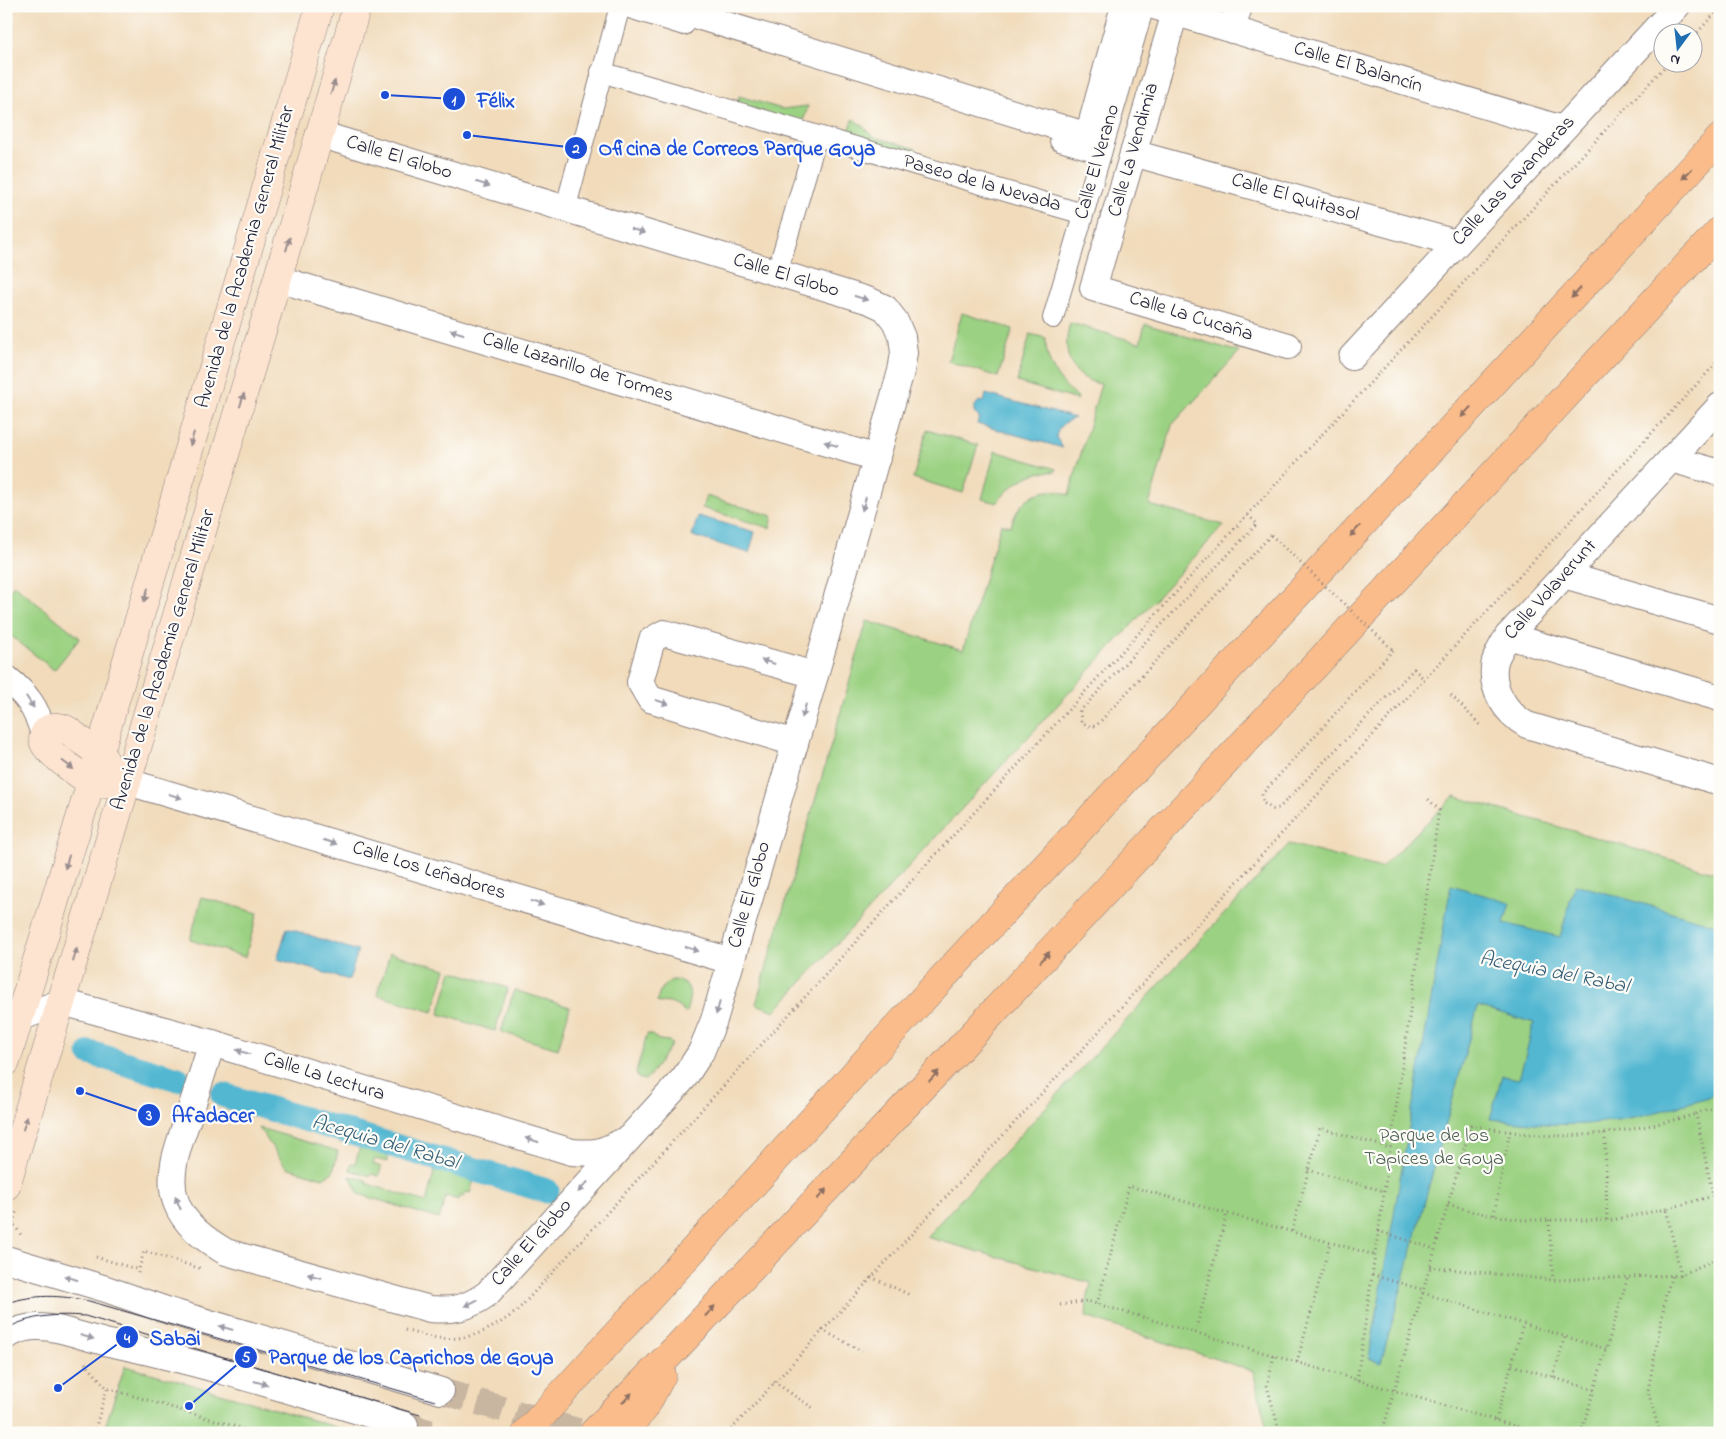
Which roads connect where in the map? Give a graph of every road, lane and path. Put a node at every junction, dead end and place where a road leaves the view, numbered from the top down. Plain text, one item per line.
1 (320, 6) edge
2 (357, 6) edge
3 (622, 6) edge
4 (665, 6) edge
5 (1124, 6) edge
6 (1144, 6) edge
7 (1720, 8) edge
8 (1164, 9) edge
9 (1665, 9) edge
10 (1236, 18) edge
11 (1704, 25) edge
12 (305, 56) junction
13 (602, 72) junction
14 (1660, 72) edge
15 (1562, 129) junction
16 (319, 134) junction
17 (817, 136) junction
18 (1720, 138) edge
19 (1094, 144) junction
20 (1133, 153) junction
21 (565, 210) junction
22 (1083, 214) junction
23 (1720, 230) edge
24 (1456, 243) junction
25 (777, 273) junction
26 (278, 279) junction
27 (1093, 288) joint
28 (1053, 318) dead end
29 (1288, 346) dead end
30 (1352, 357) dead end
31 (1720, 359) edge
32 (1720, 406) edge
33 (877, 458) junction
34 (1671, 458) junction
35 (1720, 473) edge
36 (1248, 514) junction
37 (1564, 574) junction
38 (1720, 620) edge
39 (1508, 636) junction
40 (815, 675) junction
41 (6, 678) edge
42 (1424, 679) junction
43 (1451, 695) dead end
44 (1720, 698) edge
45 (1481, 726) dead end
46 (44, 734) junction
47 (795, 743) junction
48 (99, 755) junction
49 (1720, 782) edge
50 (109, 783) junction
51 (1426, 798) dead end
52 (731, 961) junction
53 (62, 1002) junction
54 (19, 1018) junction
55 (212, 1043) junction
56 (6, 1062) edge
57 (1720, 1110) edge
58 (1696, 1114) junction
59 (1510, 1131) junction
60 (1605, 1134) junction
61 (628, 1138) junction
62 (1390, 1148) junction
63 (1308, 1170) junction
64 (6, 1186) edge
65 (1384, 1191) junction
66 (1448, 1204) junction
67 (1666, 1209) junction
68 (1227, 1213) junction
69 (1494, 1215) junction
70 (1550, 1220) junction
71 (1607, 1220) junction
72 (6, 1221) edge
73 (1292, 1231) junction
74 (1378, 1231) junction
75 (30, 1238) dead end
76 (1330, 1243) junction
77 (1434, 1249) junction
78 (1374, 1255) junction
79 (92, 1256) dead end
80 (1720, 1257) edge
81 (6, 1259) edge
82 (1430, 1267) junction
83 (210, 1271) dead end
84 (1682, 1274) junction
85 (1372, 1275) junction
86 (1672, 1275) junction
87 (871, 1277) junction
88 (1628, 1277) junction
89 (1553, 1280) junction
90 (1423, 1292) junction
91 (910, 1295) dead end
92 (1060, 1304) dead end
93 (1097, 1304) junction
94 (1523, 1324) junction
95 (397, 1328) dead end
96 (822, 1330) junction
97 (1195, 1332) junction
98 (6, 1336) edge
99 (1565, 1337) junction
100 (677, 1347) junction
101 (1606, 1350) junction
102 (862, 1351) dead end
103 (1274, 1356) junction
104 (81, 1358) dead end
105 (1297, 1362) junction
106 (1512, 1365) junction
107 (1553, 1377) junction
108 (1357, 1380) junction
109 (774, 1382) junction
110 (107, 1388) junction
111 (1594, 1390) junction
112 (441, 1391) tunnel mouth
113 (1395, 1391) junction
114 (813, 1408) dead end
115 (1496, 1420) junction
116 (405, 1425) tunnel mouth
117 (94, 1433) edge
118 (257, 1433) edge
119 (526, 1433) edge
120 (593, 1433) edge
121 (622, 1433) edge
122 (728, 1433) edge
123 (1280, 1433) edge
124 (1382, 1433) edge
125 (1539, 1433) edge
126 (1581, 1433) edge
127 (1660, 1433) edge

1 - 12 main road, Avenida de la Academia General Militar
16 -> 2 main road, Avenida de la Academia General Militar
3 - 13 street
3 - 19 street
4 - 19 street
5 - 19 street, Calle El Verano
6 - 19 street, Calle El Verano
7 - 11 path
8 - 10 street, Calle El Balancín
8 - 20 street, Calle La Vendimia
9 - 15 street, Calle Las Lavanderas
10 - 15 street, Calle El Balancín
12 - 16 main road, Avenida de la Academia General Militar
12 -> 48 main road, Avenida de la Academia General Militar
13 - 17 street, Paseo de la Nevada
13 - 21 street
14 - 36 path
15 - 24 street, Calle Las Lavanderas
16 -> 21 street, Calle El Globo
26 -> 16 main road, Avenida de la Academia General Militar
17 - 22 street, Paseo de la Nevada
17 - 25 street
18 -> 119 highway
19 - 22 street, Calle El Verano
20 - 24 street, Calle El Quitasol
20 - 27 street, Calle La Vendimia
21 -> 25 street, Calle El Globo
22 - 28 street, Calle El Verano
100 -> 23 highway
24 - 30 street, Calle Las Lavanderas
25 -> 33 street, Calle El Globo
33 -> 26 street, Calle Lazarillo de Tormes
50 -> 26 main road, Avenida de la Academia General Militar
27 - 29 street, Calle La Cucaña
31 - 42 path
32 - 34 street, Calle Volaverunt
33 -> 40 street, Calle El Globo
34 - 35 street
34 - 37 street, Calle Volaverunt
36 - 42 path, bridge
36 - 95 path
37 - 38 street
37 - 39 street, Calle Volaverunt
39 - 44 street
39 - 49 street, Calle Volaverunt
40 -> 47 street, Calle El Globo
40 -> 47 street
41 -> 46 street
42 - 87 path
43 - 45 path
46 - 48 main road
46 -> 50 main road
47 - 52 street, Calle El Globo
48 - 50 main road, Avenida de la Academia General Militar
50 -> 52 street, Calle Los Leñadores
53 -> 50 main road, Avenida de la Academia General Militar
50 -> 54 main road, Avenida de la Academia General Militar
51 - 62 path
52 -> 61 street, Calle El Globo
53 - 54 street
53 - 55 street, Calle La Lectura
64 -> 53 main road, Avenida de la Academia General Militar
54 - 56 main road, Avenida de la Academia General Militar
61 -> 55 street, Calle La Lectura
61 -> 55 street, Calle El Globo
57 - 58 path
58 - 60 path
58 - 67 path
59 - 60 path
59 - 66 path
59 - 69 path
60 - 71 path
62 - 63 path
62 - 65 path
63 - 65 path
63 - 73 path
65 - 74 path
66 - 69 path
66 - 77 path
67 - 71 path
67 - 84 path
68 - 73 path
68 - 93 path
68 - 97 path
69 - 70 path
70 - 71 path
70 - 89 path
72 - 75 path
73 - 76 path
74 - 77 path
74 - 78 path
76 - 78 path
76 - 105 path
77 - 82 path
78 - 85 path
79 - 83 path
80 - 84 path
112 -> 81 street
82 - 89 path
82 - 90 path
84 - 86 path
85 - 90 path
85 - 108 path
86 - 88 path
86 - 127 path
87 - 91 path
87 - 96 path
88 - 89 path
88 - 101 path
90 - 94 path
90 - 113 path
92 - 93 path
93 - 97 path
94 - 99 path
94 - 106 path
96 - 102 path
96 - 109 path
97 - 103 path
98 -> 116 street
99 - 101 path
99 - 107 path
120 -> 100 highway
100 - 121 highway
101 - 111 path
103 - 105 path
103 - 123 path
104 - 110 path
105 - 108 path
106 - 107 path
106 - 115 path
107 - 111 path
108 - 113 path
109 - 114 path
109 - 122 path
110 - 117 path
110 - 118 path
111 - 126 path
113 - 115 path
113 - 124 path
115 - 125 path

